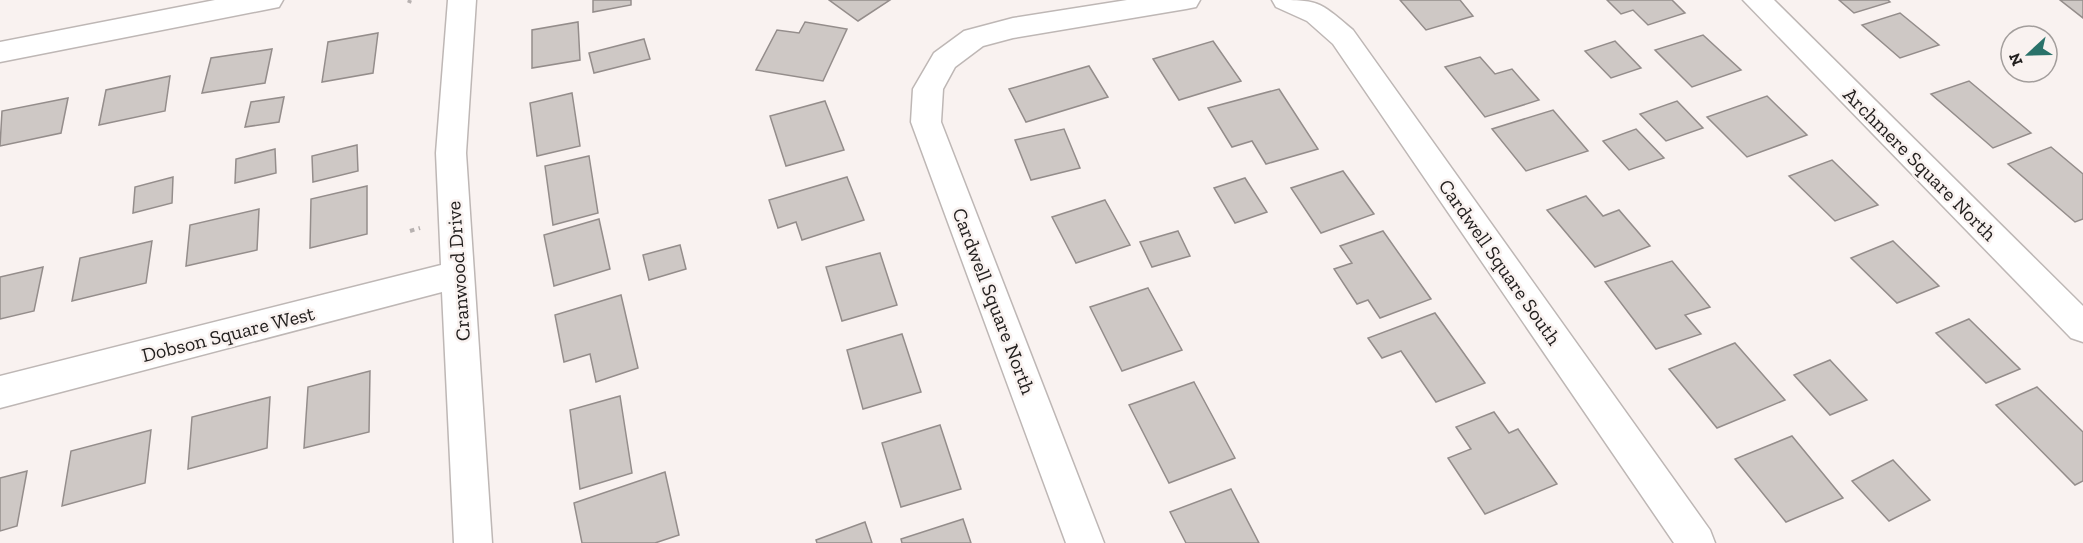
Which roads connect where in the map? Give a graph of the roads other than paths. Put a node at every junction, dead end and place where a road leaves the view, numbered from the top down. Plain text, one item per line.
1 (269, 0) edge
2 (462, 0) edge
3 (1186, 0) edge
4 (1286, 0) edge
5 (1758, 0) edge
6 (0, 52) edge
7 (456, 275) junction
8 (2083, 328) edge
9 (0, 392) edge
10 (473, 543) edge
11 (1085, 543) edge
12 (1696, 543) edge

1 - 6 street
2 - 7 street, Cranwood Drive
3 - 11 street, Cardwell Square North
4 - 12 street, Cardwell Square South
5 - 8 street, Archmere Square North
7 - 9 street, Dobson Square West
7 - 10 street, Cranwood Drive

